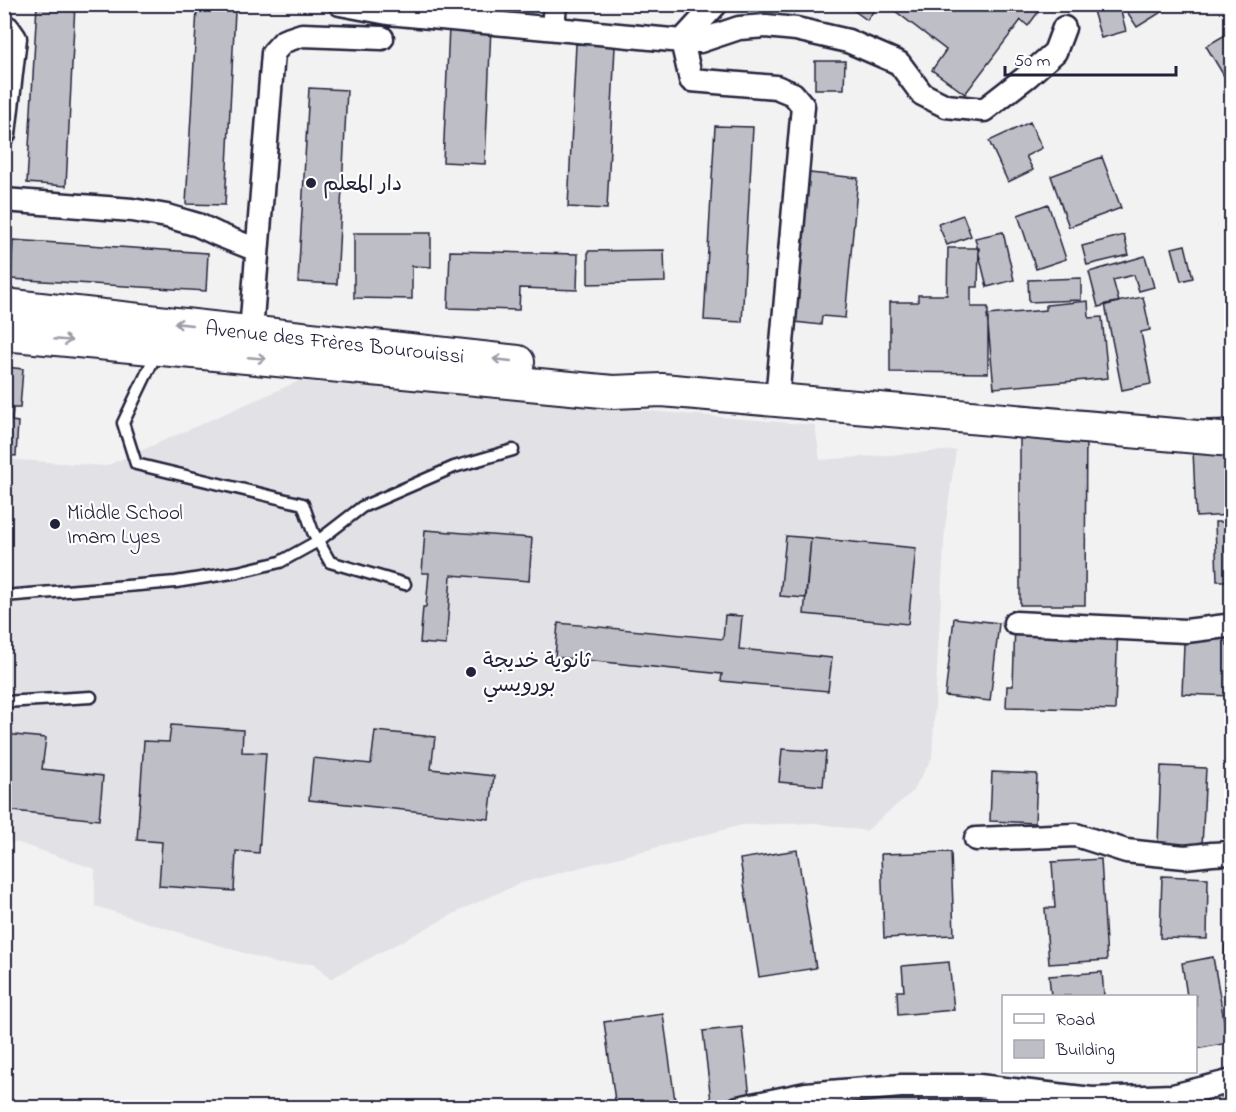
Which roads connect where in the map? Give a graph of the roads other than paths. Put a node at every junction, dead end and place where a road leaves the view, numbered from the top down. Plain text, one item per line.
1 (340, 4) edge
2 (555, 4) edge
3 (716, 4) edge
4 (553, 28) junction
5 (1064, 28) dead end
6 (4, 29) edge
7 (382, 38) dead end
8 (682, 41) junction
9 (4, 134) edge
10 (4, 200) edge
11 (257, 250) junction
12 (4, 305) edge
13 (250, 332) junction
14 (4, 334) edge
15 (158, 349) junction
16 (662, 390) junction
17 (777, 400) junction
18 (1232, 440) edge
19 (513, 450) dead end
20 (318, 541) junction
21 (405, 585) dead end
22 (4, 596) edge
23 (1015, 622) dead end
24 (1232, 624) edge
25 (91, 697) dead end
26 (4, 702) edge
27 (976, 839) dead end
28 (1232, 853) edge
29 (1232, 1081) edge
30 (738, 1107) edge

1 - 4 street
2 - 4 street
3 - 8 street
4 - 8 street
5 - 8 street
6 - 9 street
7 - 11 street
8 - 17 street
10 - 11 street
11 - 13 street
13 -> 12 main road, Avenue des Frères Bourouissi
16 -> 13 main road, Avenue des Frères Bourouissi
14 -> 15 main road
15 -> 16 main road
15 - 20 lane
16 - 17 main road
17 - 18 main road
19 - 20 lane
20 - 21 lane
20 - 22 lane
23 - 24 street
25 - 26 lane
27 - 28 street
29 - 30 street

